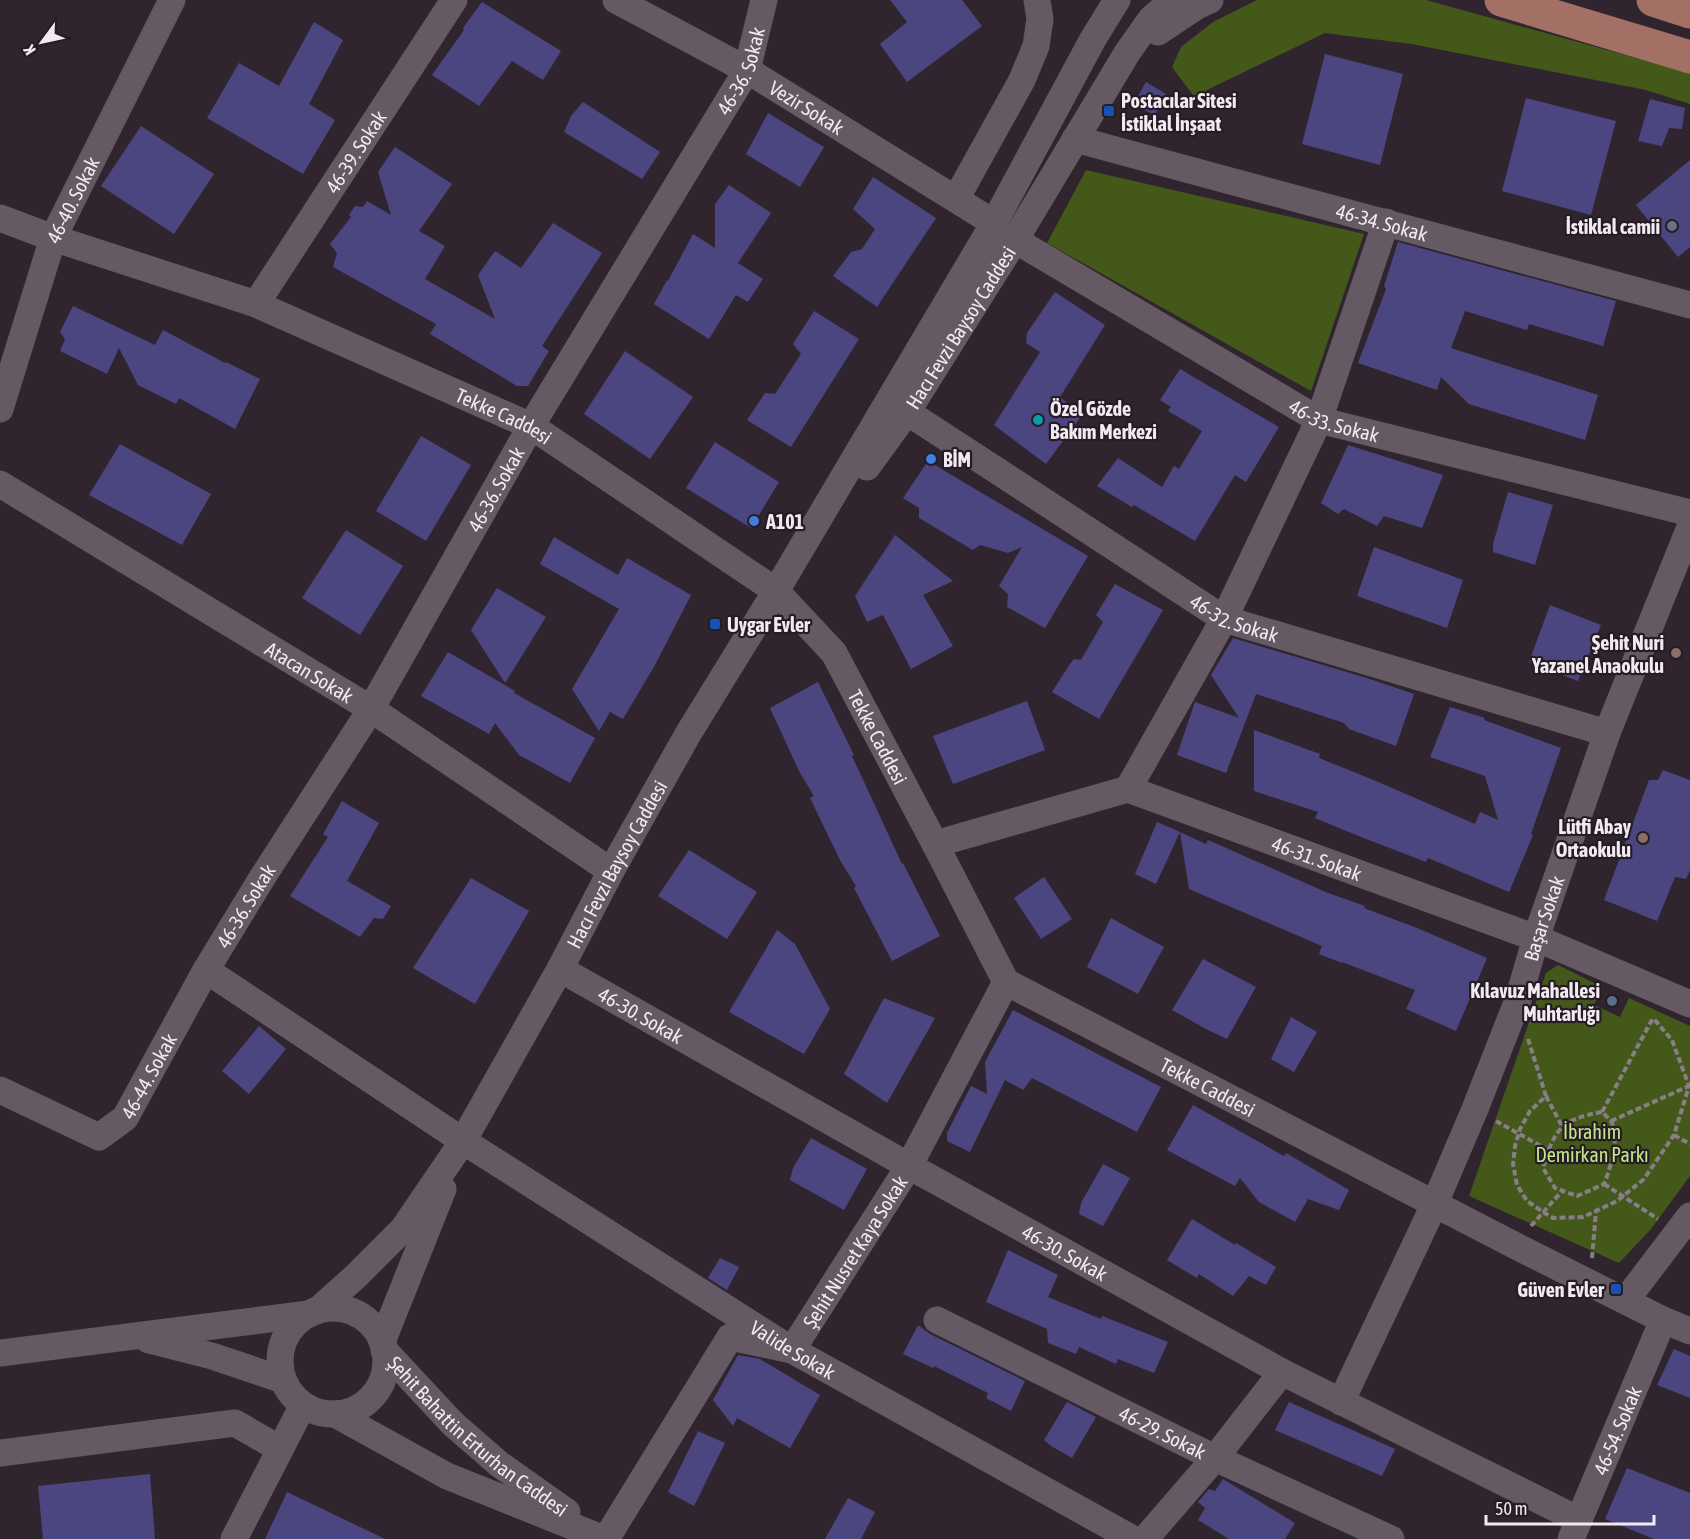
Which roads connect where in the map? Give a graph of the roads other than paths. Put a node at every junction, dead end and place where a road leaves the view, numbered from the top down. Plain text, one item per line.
1 (172, 0) edge
2 (454, 0) edge
3 (616, 0) edge
4 (764, 0) edge
5 (1037, 0) edge
6 (1091, 0) edge
7 (1117, 0) edge
8 (1173, 0) edge
9 (1210, 0) edge
10 (1501, 0) edge
11 (1653, 0) edge
12 (1690, 12) edge
13 (1093, 39) junction
14 (1127, 53) junction
15 (1690, 57) edge
16 (747, 70) junction
17 (1075, 139) junction
18 (957, 199) junction
19 (0, 218) edge
20 (1386, 222) junction
21 (994, 223) junction
22 (53, 238) junction
23 (1015, 240) junction
24 (256, 304) junction
25 (1690, 305) edge
26 (0, 409) edge
27 (907, 412) junction
28 (1319, 420) junction
29 (531, 426) junction
30 (0, 484) edge
31 (1690, 513) edge
32 (1690, 527) edge
33 (776, 591) junction
34 (1224, 619) junction
35 (371, 709) junction
36 (1607, 733) junction
37 (1128, 789) junction
38 (935, 844) junction
39 (611, 871) junction
40 (1536, 938) junction
41 (560, 969) junction
42 (206, 970) junction
43 (1006, 982) junction
44 (1678, 999) edge
45 (0, 1090) edge
46 (463, 1141) junction
47 (909, 1166) junction
48 (1435, 1203) junction
49 (1684, 1224) edge
50 (1626, 1300) junction
51 (313, 1313) junction
52 (937, 1320) dead end
53 (1663, 1320) junction
54 (1690, 1331) edge
55 (133, 1336) junction
56 (383, 1346) junction
57 (792, 1350) junction
58 (0, 1353) edge
59 (1281, 1372) junction
60 (283, 1380) junction
61 (1341, 1402) junction
62 (303, 1405) junction
63 (335, 1414) junction
64 (280, 1449) junction
65 (0, 1453) edge
66 (1215, 1458) junction
67 (1340, 1529) edge
68 (1575, 1529) edge
69 (234, 1539) edge
70 (605, 1539) edge
71 (1133, 1539) edge
72 (1145, 1539) edge
73 (1391, 1539) edge

1 - 22 street, 46-40. Sokak
2 - 24 street, 46-39. Sokak
3 - 16 street, Vezir Sokak
4 - 16 street, 46-36. Sokak
5 - 18 street
6 - 13 street
7 - 13 street, Hacı Fevzi Baysoy Caddesi
8 - 14 street, Hacı Fevzi Baysoy Caddesi
9 - 14 street, Hacı Fevzi Baysoy Caddesi
10 - 15 main road
11 - 12 main road
13 - 21 street, Hacı Fevzi Baysoy Caddesi
14 - 17 street, Hacı Fevzi Baysoy Caddesi
16 - 18 street, Vezir Sokak
16 - 29 street, 46-36. Sokak
17 - 20 street, 46-34. Sokak
17 - 23 street, Hacı Fevzi Baysoy Caddesi
18 - 21 street, Vezir Sokak
19 - 22 street, Tekke Caddesi
20 - 25 street, 46-34. Sokak
20 - 28 street
21 - 33 street, Hacı Fevzi Baysoy Caddesi
22 - 24 street, Tekke Caddesi
22 - 26 street, 46-40. Sokak
23 - 27 street, Hacı Fevzi Baysoy Caddesi
23 - 28 street, 46-33. Sokak
24 - 29 street, Tekke Caddesi
27 - 33 street, Hacı Fevzi Baysoy Caddesi
27 - 34 street, 46-32. Sokak
28 - 31 street, 46-33. Sokak
28 - 34 street
29 - 33 street, Tekke Caddesi
29 - 35 street, 46-36. Sokak
30 - 35 street, Atacan Sokak
32 - 36 street, Başar Sokak
33 - 38 street, Tekke Caddesi
33 - 39 street, Hacı Fevzi Baysoy Caddesi
34 - 36 street, 46-32. Sokak
34 - 37 street
35 - 39 street, Atacan Sokak
35 - 42 street, 46-36. Sokak
36 - 40 street, Başar Sokak
37 - 38 street
37 - 40 street, 46-31. Sokak
38 - 43 street, Tekke Caddesi
39 - 41 street, Hacı Fevzi Baysoy Caddesi
40 - 44 street, 46-31. Sokak
40 - 48 street, Başar Sokak
41 - 46 street, Hacı Fevzi Baysoy Caddesi
41 - 47 street, 46-30. Sokak
42 - 45 street, 46-44. Sokak
42 - 46 street, Valide Sokak
43 - 47 street, Şehit Nusret Kaya Sokak
43 - 48 street, Tekke Caddesi
46 - 51 street, Hacı Fevzi Baysoy Caddesi
46 - 56 street, Hacı Fevzi Baysoy Caddesi
46 - 57 street, Valide Sokak
47 - 57 street, Şehit Nusret Kaya Sokak
47 - 59 street, 46-30. Sokak
48 - 50 street, Tekke Caddesi
48 - 61 street, Başar Sokak
49 - 50 street
50 - 53 street, Tekke Caddesi
51 - 55 street
51 - 56 street
51 - 60 street
52 - 66 street, 46-29. Sokak
53 - 54 street, Tekke Caddesi
53 - 68 street, 46-54. Sokak
55 - 58 street
55 - 60 street
56 - 63 street
56 - 70 street, Şehit Bahattin Erturhan Caddesi
57 - 70 street, Şehit Nusret Kaya Sokak
57 - 71 street, Valide Sokak
59 - 61 street, 46-30. Sokak
59 - 66 street
60 - 62 street
61 - 68 street, 46-30. Sokak
62 - 63 street
62 - 64 street
63 - 70 street, Şehit Bahattin Erturhan Caddesi
64 - 65 street
64 - 69 street
66 - 67 street, 46-29. Sokak
66 - 72 street
67 - 73 street, 46-29. Sokak

